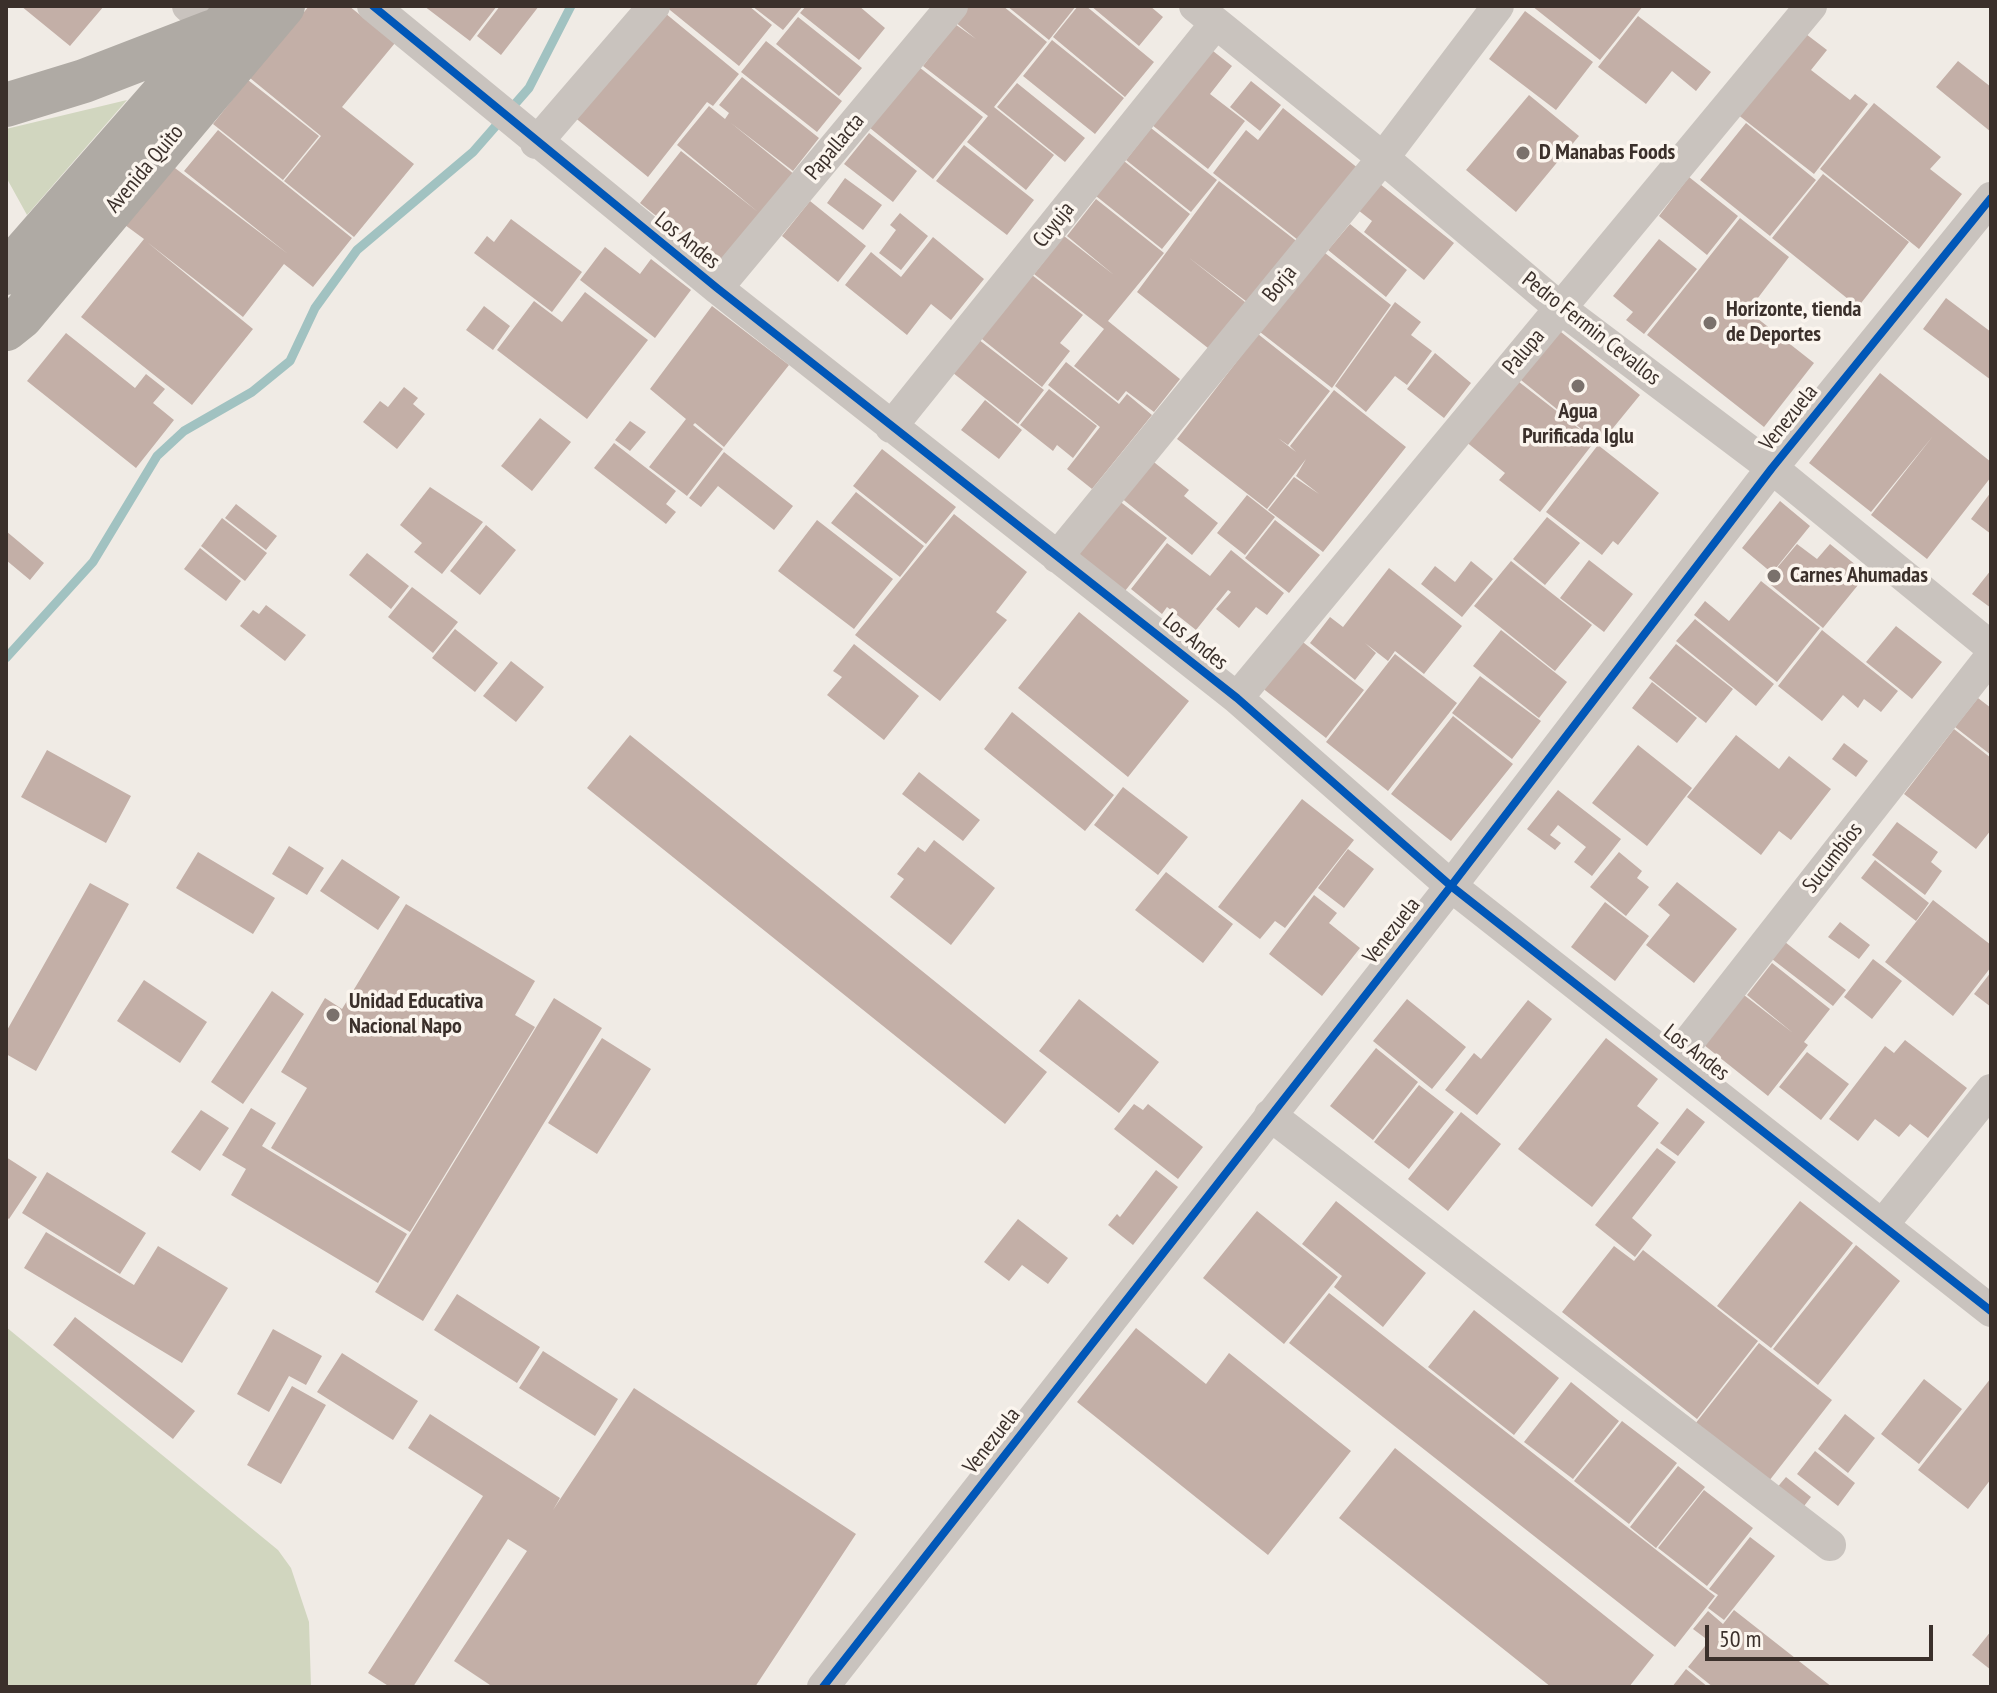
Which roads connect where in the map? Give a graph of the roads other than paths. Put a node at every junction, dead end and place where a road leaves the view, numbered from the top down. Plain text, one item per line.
1 (373, 6) edge
2 (654, 6) edge
3 (952, 6) edge
4 (1498, 6) edge
5 (1811, 6) edge
6 (1206, 15) edge
7 (241, 18) edge
8 (6, 105) edge
9 (532, 139) junction
10 (1383, 158) junction
11 (1991, 198) edge
12 (6, 272) edge
13 (717, 288) junction
14 (1560, 308) junction
15 (13, 323) edge
16 (891, 427) junction
17 (1772, 468) junction
18 (1057, 557) junction
19 (1991, 647) edge
20 (1991, 656) edge
21 (1237, 698) junction
22 (1451, 886) junction
23 (1675, 1059) junction
24 (1991, 1090) edge
25 (1270, 1115) junction
26 (1884, 1223) junction
27 (1991, 1311) edge
28 (1830, 1545) dead end
29 (823, 1687) edge

1 - 9 street, Los Andes
2 - 9 street
3 - 13 street, Papallacta
4 - 10 street, Borja
5 - 14 street, Palupa
6 - 10 street, Pedro Fermin Cevallos
6 - 16 street, Cuyuja
7 - 8 highway
7 - 12 highway, Avenida Quito
7 - 15 highway, Avenida Quito
9 - 13 street, Los Andes
10 - 14 street, Pedro Fermin Cevallos
10 - 18 street, Borja
11 - 17 street, Venezuela
12 - 15 highway
13 - 16 street, Los Andes
14 - 17 street, Pedro Fermin Cevallos
14 - 21 street, Palupa
16 - 18 street, Los Andes
17 - 19 street, Pedro Fermin Cevallos
17 - 22 street, Venezuela
18 - 21 street, Los Andes
20 - 23 street, Sucumbios
21 - 22 street, Los Andes
22 - 23 street, Los Andes
22 - 25 street, Venezuela
23 - 26 street, Los Andes
24 - 26 street
25 - 28 street
25 - 29 street, Venezuela
26 - 27 street, Los Andes

